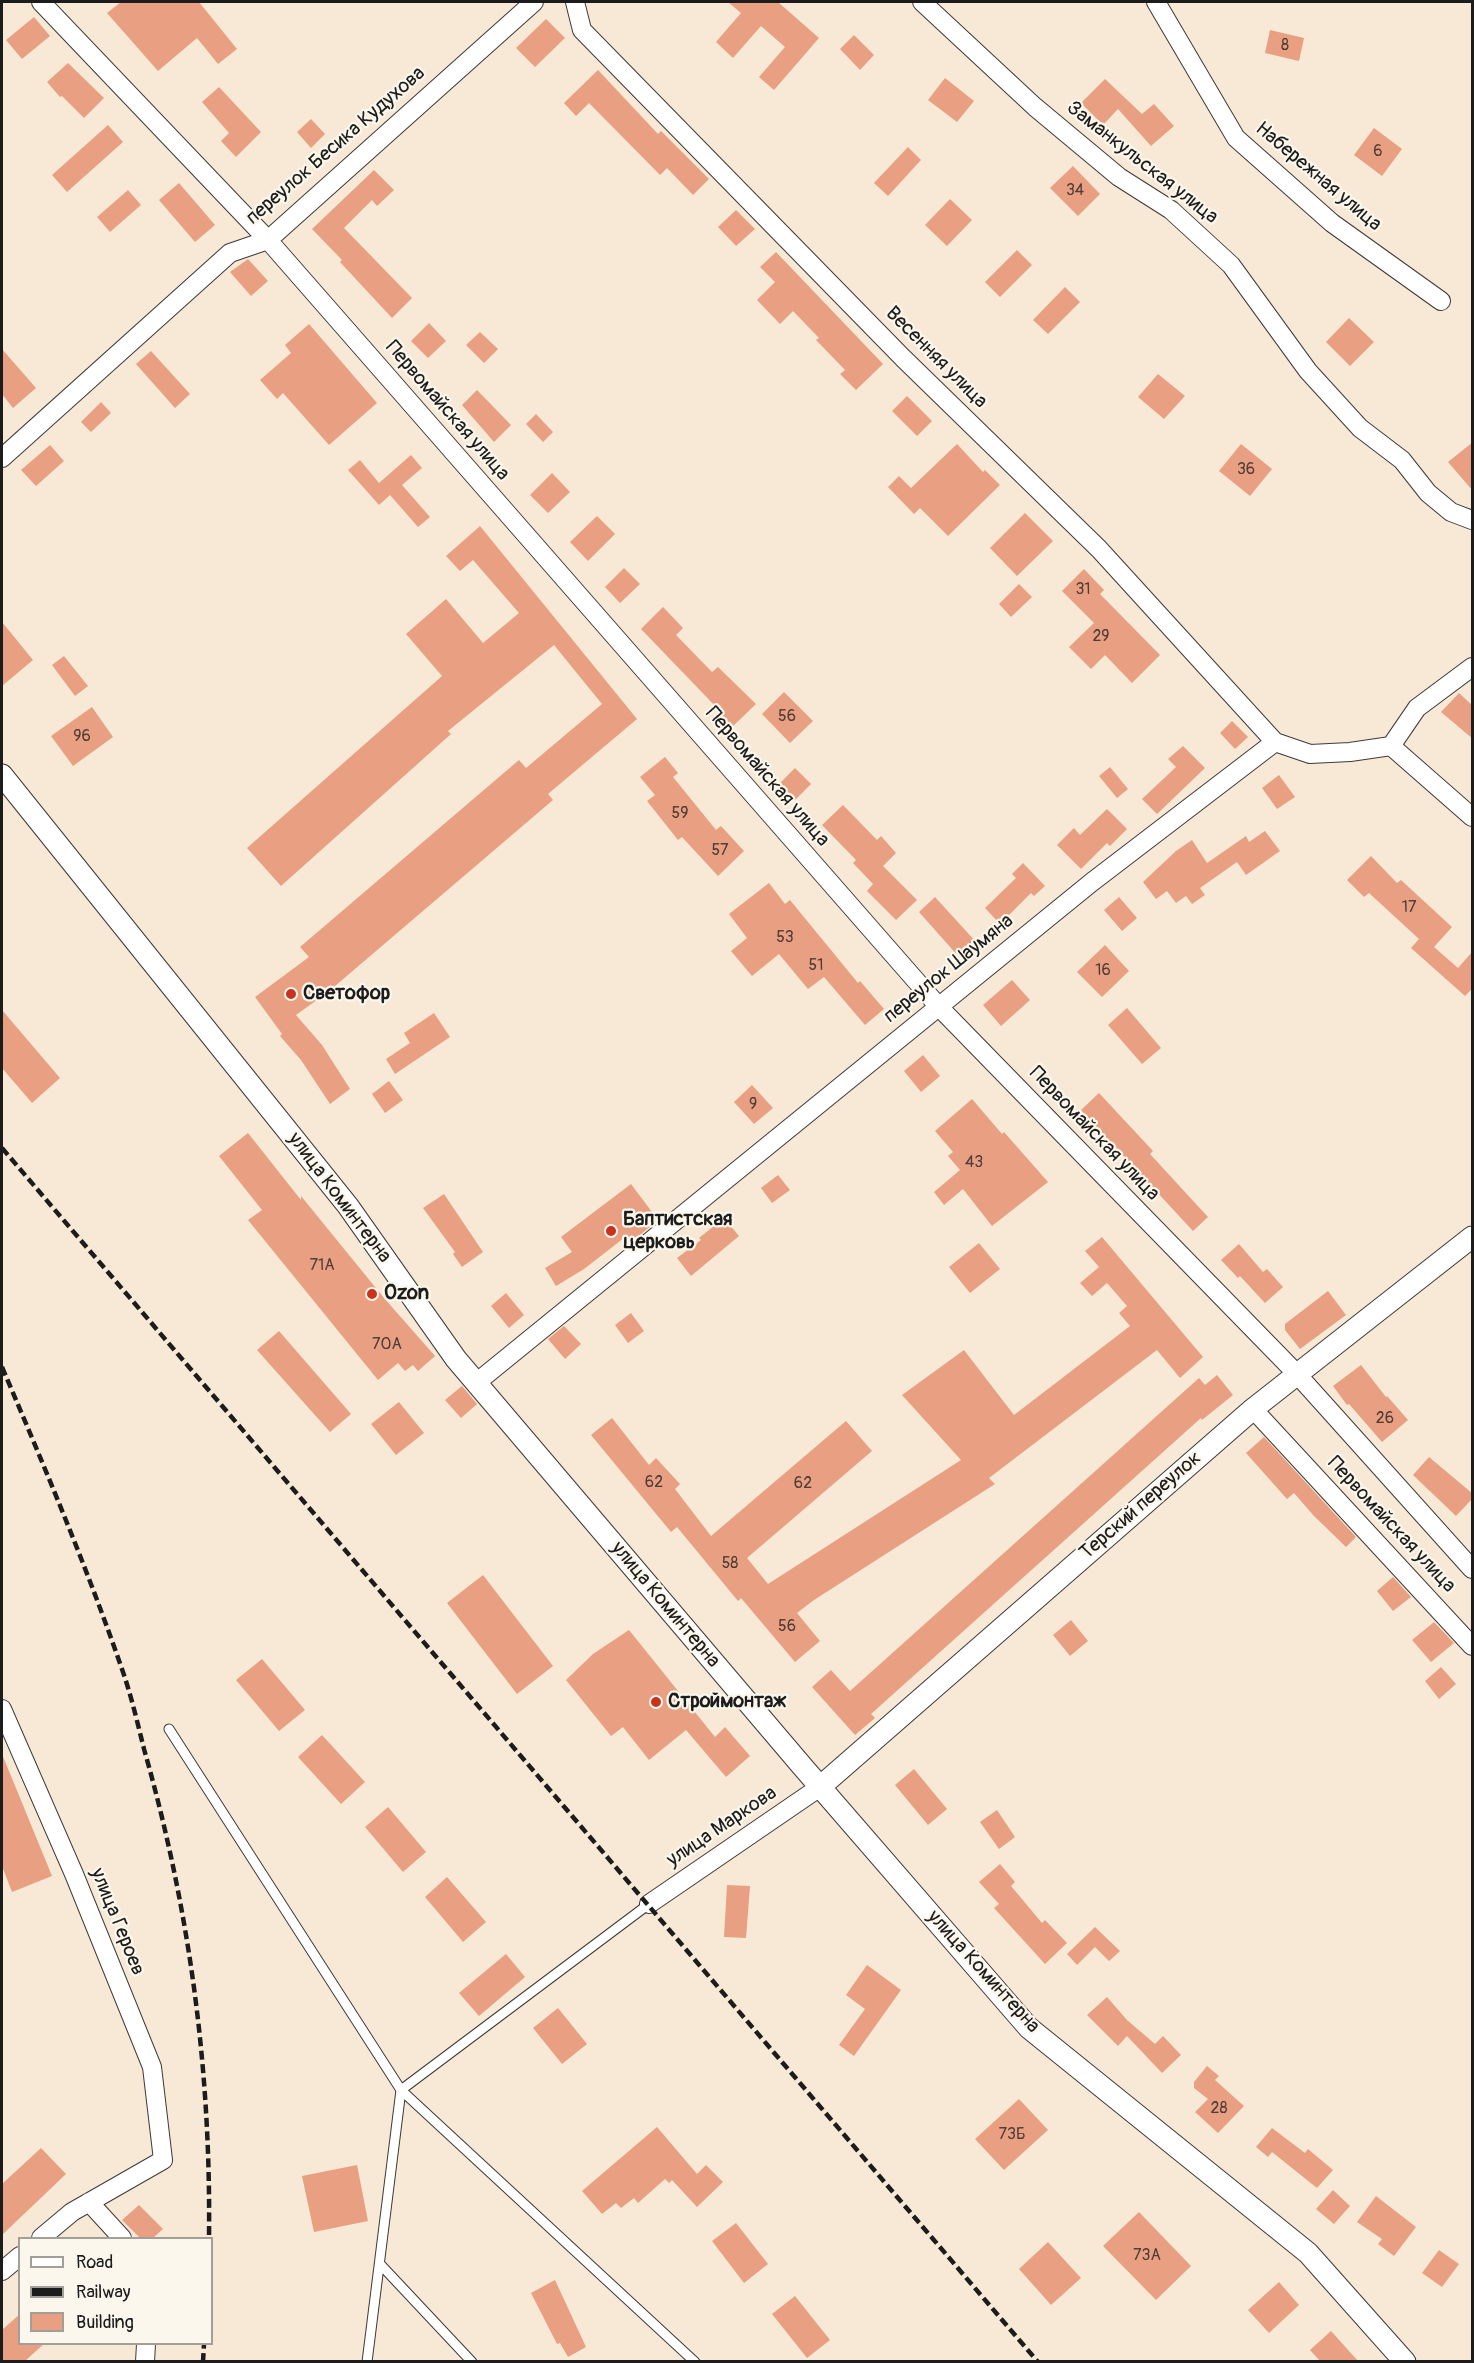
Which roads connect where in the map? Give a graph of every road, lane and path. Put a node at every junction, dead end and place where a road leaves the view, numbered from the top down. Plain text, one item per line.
1 (41, 2) edge
2 (534, 2) edge
3 (575, 2) edge
4 (922, 2) edge
5 (1156, 2) edge
6 (268, 240) junction
7 (1441, 300) dead end
8 (2, 458) edge
9 (1473, 520) edge
10 (1473, 667) edge
11 (1275, 742) junction
12 (1391, 746) junction
13 (2, 776) edge
14 (1473, 817) edge
15 (939, 1007) junction
16 (1473, 1237) edge
17 (1296, 1373) junction
18 (476, 1383) junction
19 (1253, 1408) junction
20 (1473, 1569) edge
21 (1473, 1646) edge
22 (2, 1709) edge
23 (169, 1730) dead end
24 (820, 1786) junction
25 (649, 1904) joint
26 (401, 2090) junction
27 (89, 2202) junction
28 (42, 2237) edge
29 (121, 2237) edge
30 (18, 2258) edge
31 (380, 2264) junction
32 (2, 2271) edge
33 (146, 2345) edge
34 (145, 2361) edge
35 (367, 2361) edge
36 (472, 2361) edge
37 (695, 2361) edge
38 (1405, 2361) edge

1 - 6 street, Первомайская улица
2 - 6 street, переулок Бесика Кудухова
3 - 11 street, Весенняя улица
4 - 9 street, Заманкульская улица
5 - 7 street, Набережная улица
6 - 8 street, переулок Бесика Кудухова
6 - 15 street, Первомайская улица
10 - 12 street
11 - 12 street
11 - 15 street, переулок Шаумяна
12 - 14 street
13 - 18 street, улица Коминтерна
15 - 17 street, Первомайская улица
15 - 18 street, переулок Шаумяна
16 - 17 street, Терский переулок
17 - 19 street, Терский переулок
17 - 20 street, Первомайская улица
18 - 24 street, улица Коминтерна
19 - 21 street, Первомайская улица
19 - 24 street, Терский переулок
22 - 27 street, улица Героев
23 - 26 lane
24 - 25 street, улица Маркова
24 - 38 street, улица Коминтерна
25 - 26 lane
26 - 31 lane
26 - 37 lane
27 - 28 street
27 - 29 street
30 - 32 street
31 - 35 lane
31 - 36 lane
33 - 34 street

